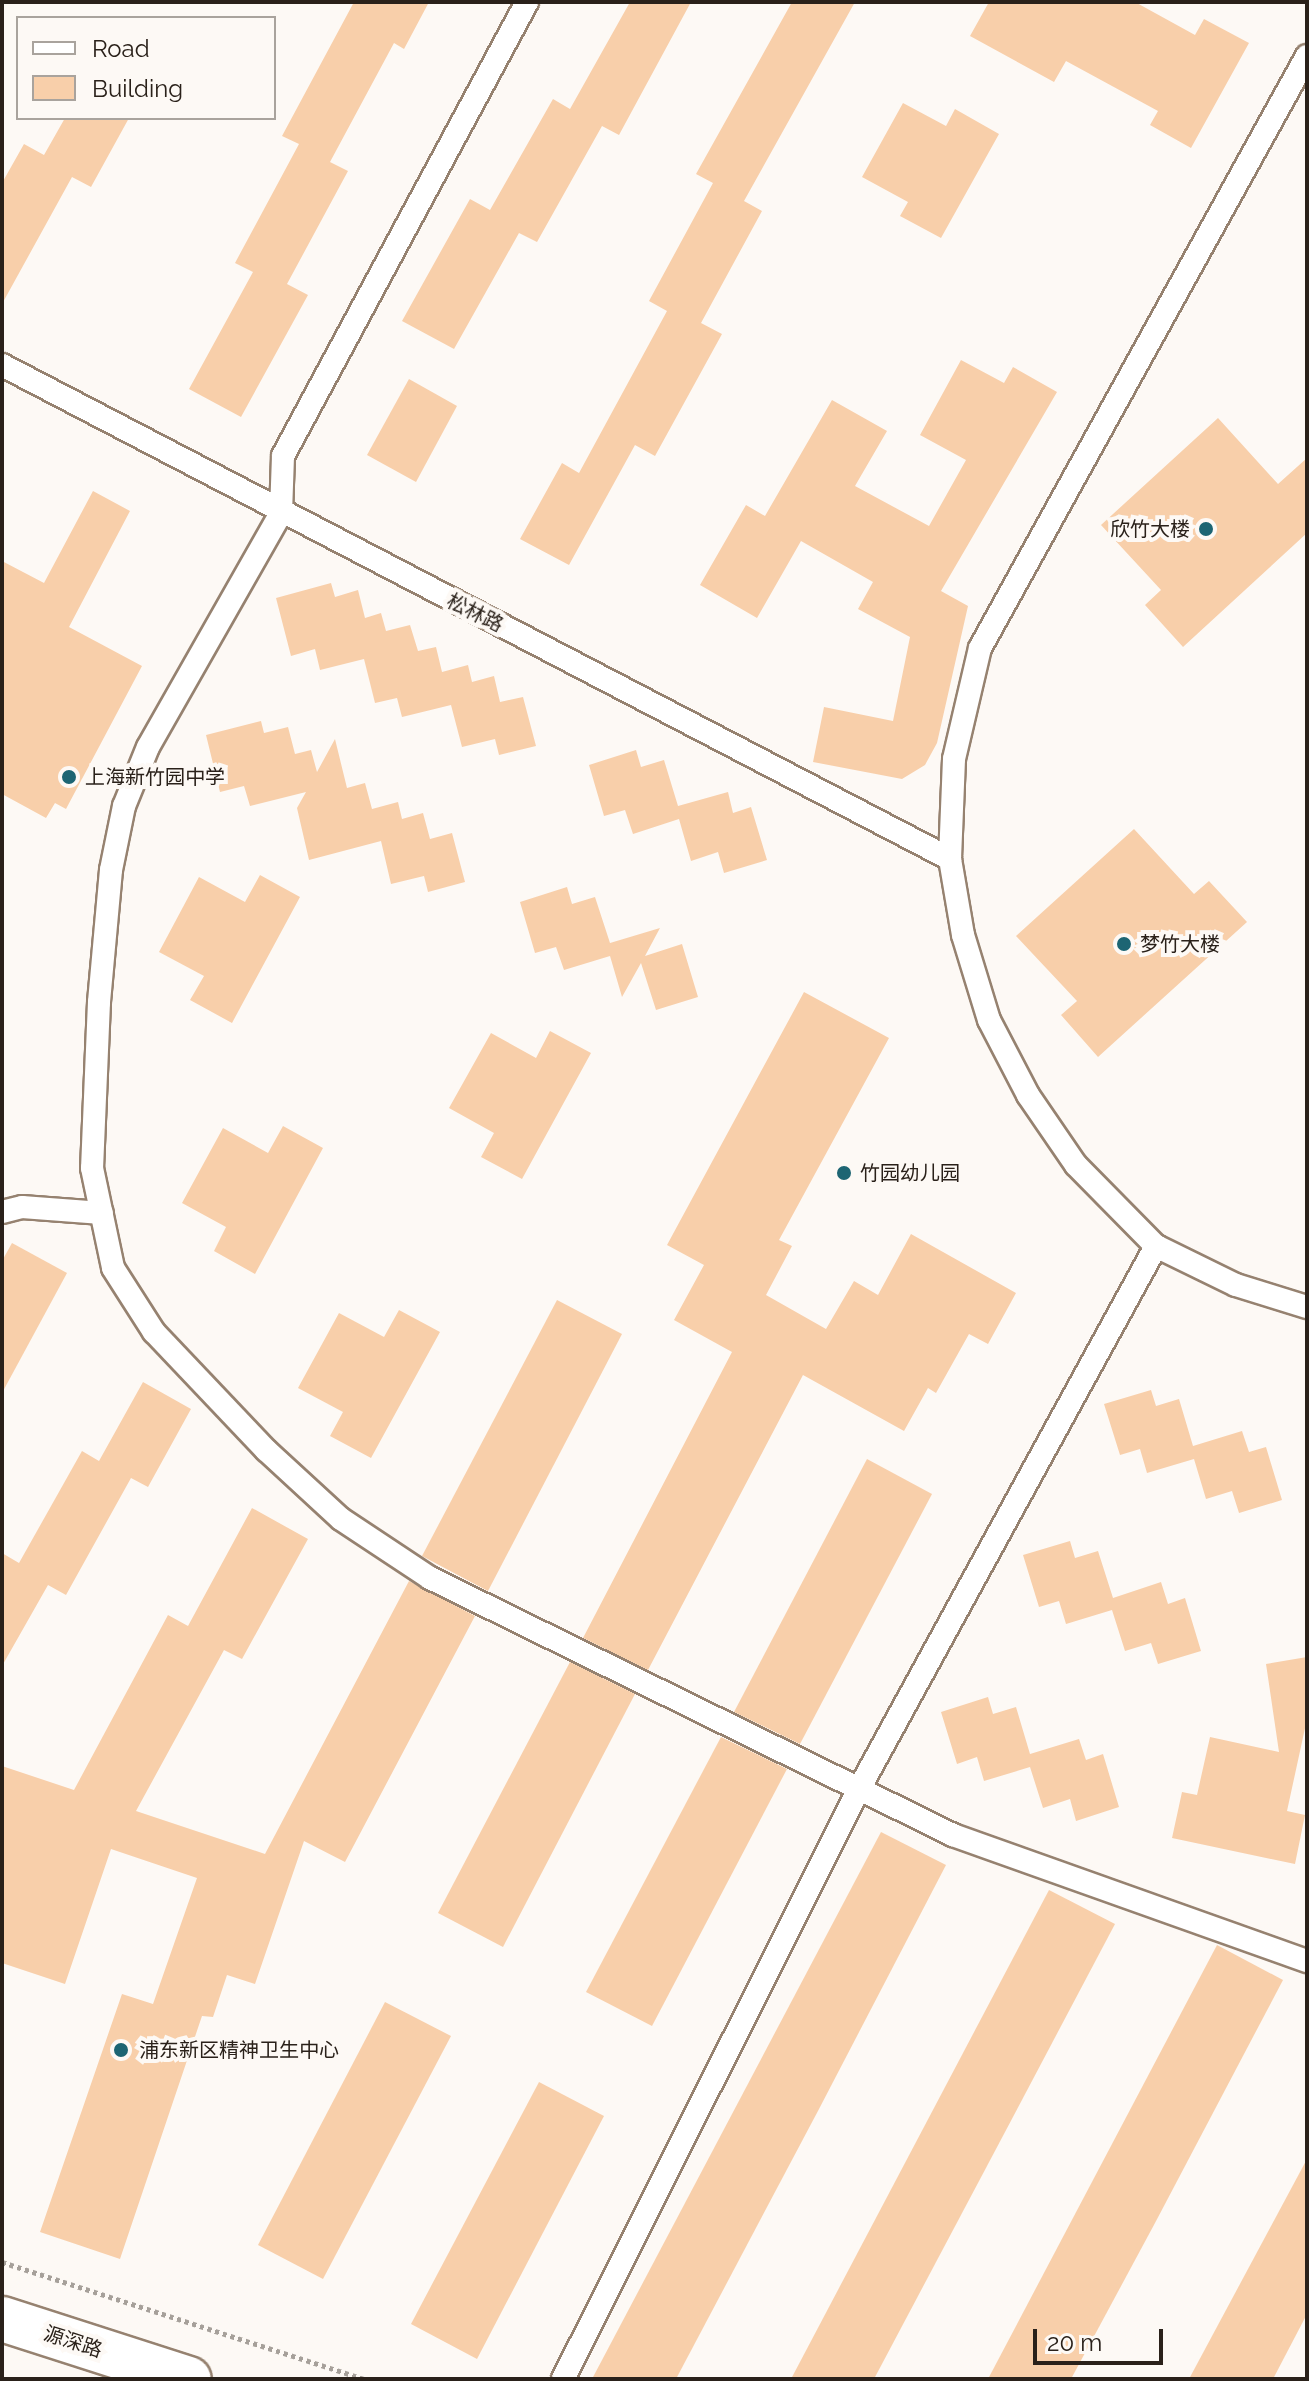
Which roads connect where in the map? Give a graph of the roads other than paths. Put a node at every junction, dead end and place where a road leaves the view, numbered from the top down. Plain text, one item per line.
1 (527, 2) edge
2 (1307, 56) edge
3 (2, 365) edge
4 (281, 513) junction
5 (950, 859) junction
6 (2, 1212) edge
7 (102, 1213) junction
8 (1156, 1246) junction
9 (1307, 1307) edge
10 (859, 1789) junction
11 (1307, 1961) edge
12 (2, 2319) edge
13 (189, 2379) edge
14 (563, 2379) edge

1 - 4 lane
2 - 5 lane
3 - 4 lane, 松林路
4 - 5 lane, 松林路
4 - 7 lane
5 - 8 lane
6 - 7 lane
7 - 10 lane
8 - 9 lane
8 - 10 lane
10 - 11 lane
10 - 14 lane
12 - 13 main road, 源深路

